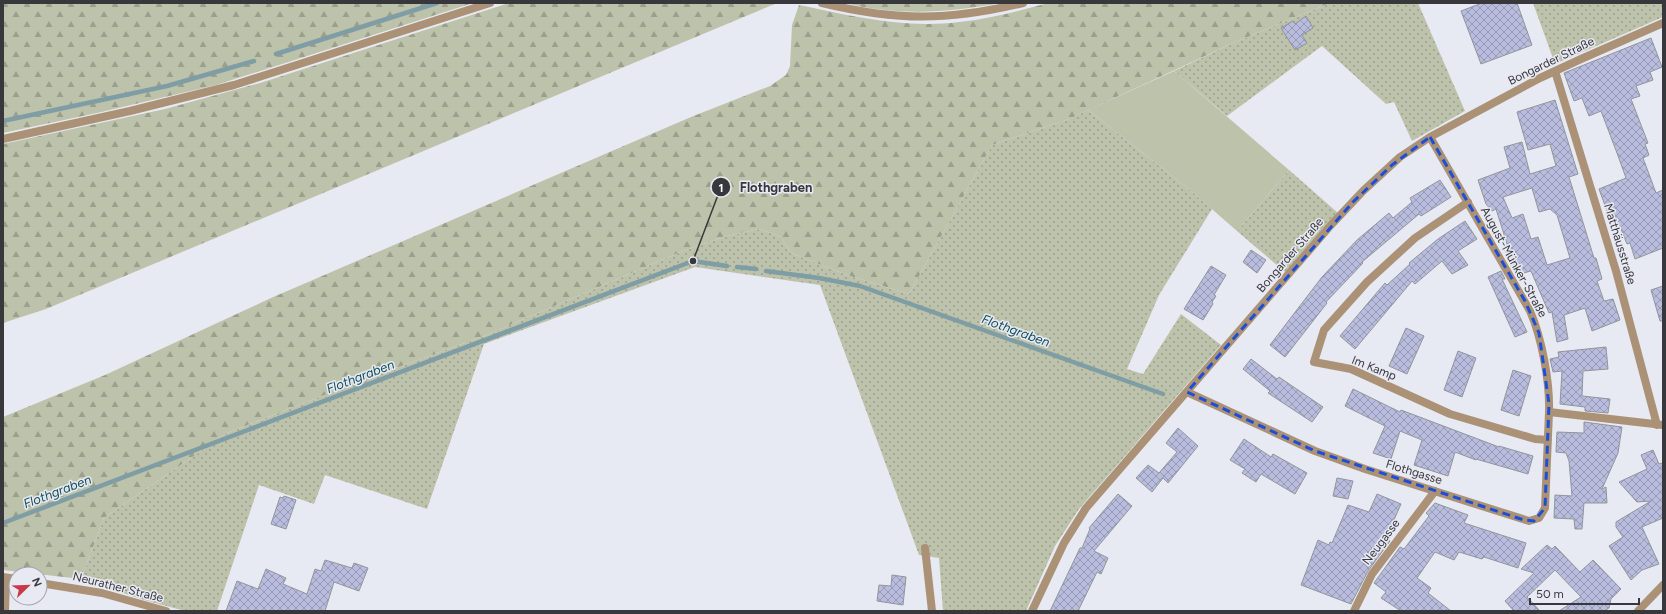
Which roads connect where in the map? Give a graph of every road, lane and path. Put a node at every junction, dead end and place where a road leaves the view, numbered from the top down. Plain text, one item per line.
1 (490, 3) edge
2 (822, 3) edge
3 (1023, 3) edge
4 (1663, 24) edge
5 (1555, 71) junction
6 (1430, 137) junction
7 (3, 139) edge
8 (1468, 202) junction
9 (1187, 392) junction
10 (1549, 412) junction
11 (1660, 425) edge
12 (1548, 440) junction
13 (1435, 491) junction
14 (925, 548) dead end
15 (5, 578) edge
16 (48, 583) edge
17 (1663, 585) edge
18 (5, 611) edge
19 (166, 611) edge
20 (932, 611) edge
21 (1032, 611) edge
22 (1354, 611) edge
23 (1638, 611) edge

1 - 7 street
2 - 3 street
4 - 5 street, Bongarder Straße
5 - 6 street, Bongarder Straße
5 - 11 street, Matthäusstraße
6 - 8 street, August-Münker-Straße
6 - 9 street, Bongarder Straße
8 - 10 street, August-Münker-Straße
8 - 12 street, Im Kamp
9 - 13 street, Flothgasse
9 - 21 street, Bongarder Straße
10 - 11 street
10 - 12 street, Flothgasse
12 - 13 street, Flothgasse
13 - 22 street, Neugasse
14 - 20 street
15 - 18 street
16 - 19 street, Neurather Straße
17 - 23 street

